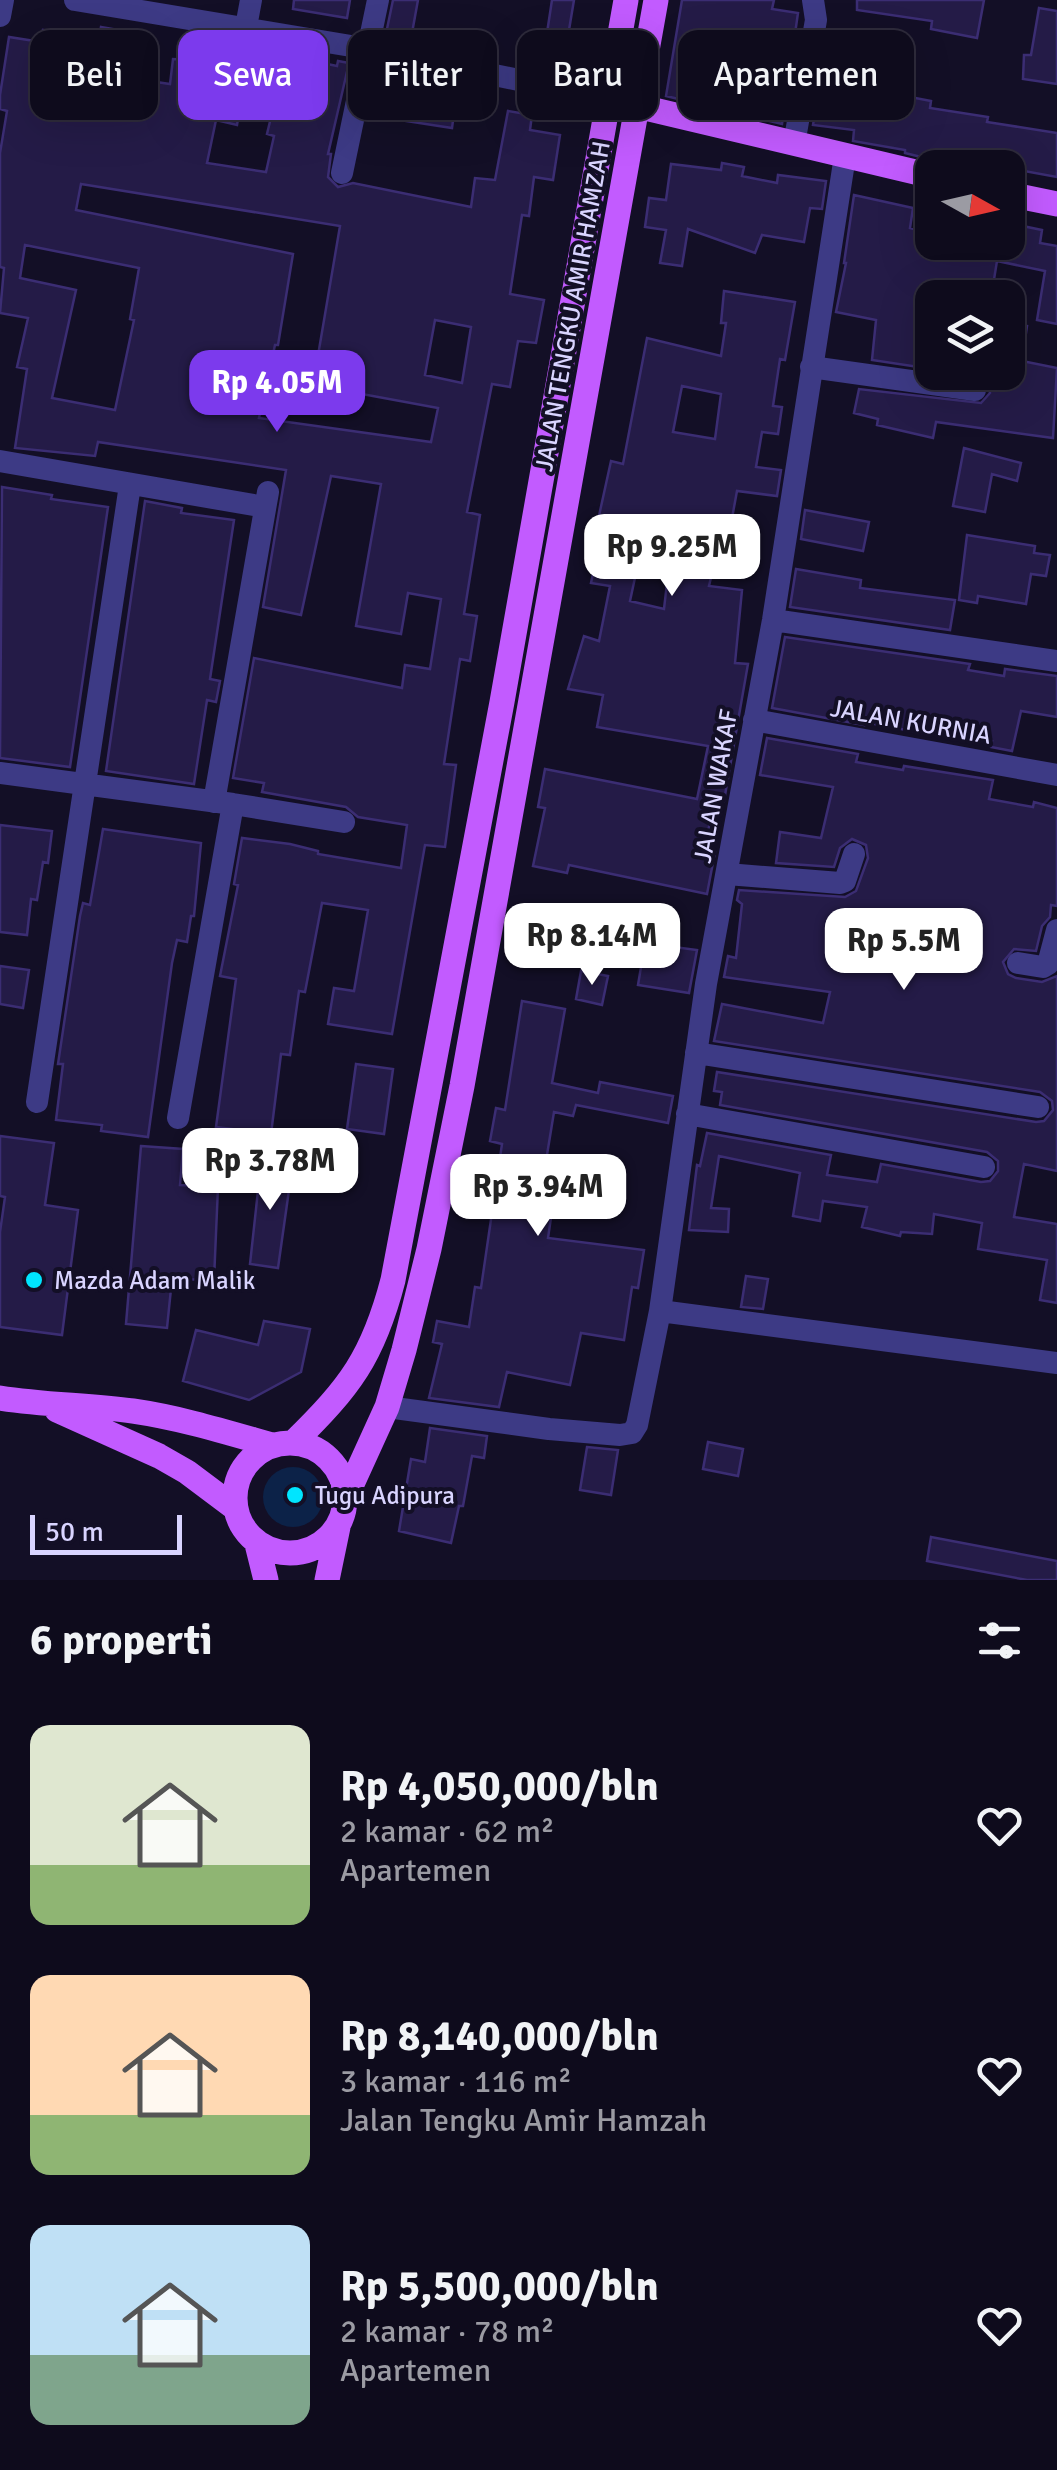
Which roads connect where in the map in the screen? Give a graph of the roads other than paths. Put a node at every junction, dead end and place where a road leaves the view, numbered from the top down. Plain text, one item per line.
1 (3, 0) edge
2 (74, 0) edge
3 (251, 0) edge
4 (378, 0) edge
5 (626, 0) edge
6 (656, 0) edge
7 (813, 0) edge
8 (122, 4) edge
9 (0, 16) edge
10 (246, 27) junction
11 (373, 30) edge
12 (621, 30) edge
13 (651, 30) edge
14 (348, 46) edge
15 (658, 111) edge
16 (354, 120) edge
17 (606, 120) edge
18 (636, 120) edge
19 (794, 144) junction
20 (845, 156) junction
21 (915, 172) edge
22 (342, 173) dead end
23 (1025, 197) edge
24 (1057, 204) edge
25 (811, 367) junction
26 (915, 382) edge
27 (0, 461) edge
28 (130, 485) junction
29 (773, 620) junction
30 (1057, 662) edge
31 (502, 702) junction
32 (531, 708) junction
33 (754, 720) junction
34 (0, 773) edge
35 (1057, 775) edge
36 (84, 785) junction
37 (224, 803) junction
38 (344, 822) dead end
39 (854, 854) dead end
40 (727, 874) junction
41 (1057, 930) edge
42 (1018, 963) dead end
43 (696, 1053) junction
44 (37, 1102) dead end
45 (1038, 1106) dead end
46 (687, 1114) junction
47 (178, 1118) dead end
48 (984, 1167) dead end
49 (660, 1311) junction
50 (1057, 1363) edge
51 (0, 1398) edge
52 (46, 1405) junction
53 (386, 1406) junction
54 (283, 1444) junction
55 (346, 1497) junction
56 (236, 1508) junction
57 (338, 1527) junction
58 (257, 1544) junction
59 (266, 1580) edge
60 (328, 1580) edge

1 - 9 street
2 - 8 street
3 - 10 street
4 - 11 street
5 - 12 main road, JALAN TENGKU AMIR HAMZAH
6 - 13 main road, JALAN TENGKU AMIR HAMZAH
7 - 19 street
8 - 10 street
10 - 14 street
15 - 19 main road
16 - 22 street
17 - 31 main road, JALAN TENGKU AMIR HAMZAH
18 - 32 main road, JALAN TENGKU AMIR HAMZAH
19 - 20 main road
20 - 21 main road
20 - 25 street, JALAN WAKAF
23 - 24 main road
25 - 26 street
25 - 29 street, JALAN WAKAF
27 - 28 street
28 - 36 street
28 - 37 street
29 - 30 street
29 - 33 street, JALAN WAKAF
31 - 32 main road
31 - 54 main road, JALAN TENGKU AMIR HAMZAH
32 - 53 main road, JALAN TENGKU AMIR HAMZAH
33 - 35 street, JALAN KURNIA
33 - 40 street, JALAN WAKAF
34 - 36 street
36 - 37 street
36 - 44 street
37 - 38 street
37 - 47 street
39 - 40 street
40 - 43 street, JALAN WAKAF
41 - 42 street
43 - 45 street
43 - 46 street, JALAN WAKAF
46 - 48 street
46 - 49 street, JALAN WAKAF
49 - 50 street
49 - 53 street, JALAN WAKAF
51 - 52 main road
52 - 54 main road
52 - 56 main road
53 - 55 main road, JALAN TENGKU AMIR HAMZAH
54 - 55 main road
54 - 56 main road
55 - 57 main road
56 - 58 main road
57 - 58 main road
57 - 60 main road
58 - 59 main road

